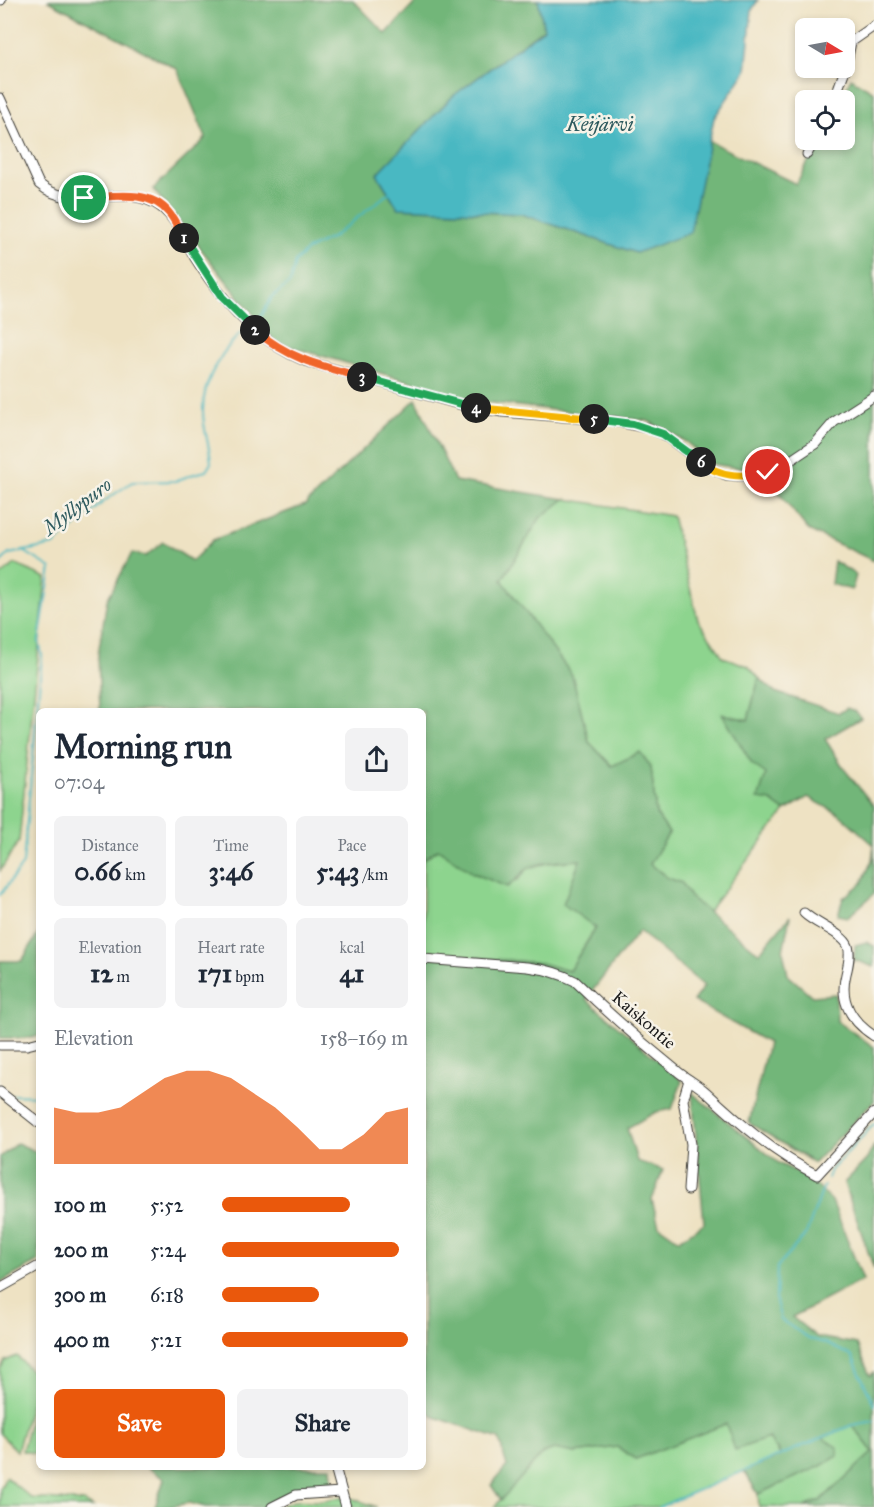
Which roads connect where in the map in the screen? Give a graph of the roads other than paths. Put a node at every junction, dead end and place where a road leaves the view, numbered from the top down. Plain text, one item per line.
1 (874, 26) edge
2 (838, 90) edge
3 (0, 98) edge
4 (809, 150) edge
5 (807, 154) dead end
6 (874, 396) edge
7 (804, 913) dead end
8 (426, 959) edge
9 (874, 1036) edge
10 (36, 1043) edge
11 (0, 1045) edge
12 (689, 1080) junction
13 (0, 1092) edge
14 (874, 1113) edge
15 (36, 1121) edge
16 (688, 1190) dead end
17 (36, 1268) edge
18 (0, 1288) edge
19 (335, 1470) edge
20 (341, 1492) junction
21 (272, 1507) edge
22 (346, 1507) edge

1 - 2 street
3 - 6 street
4 - 5 street
7 - 9 street
8 - 12 street, Kaiskontie
10 - 11 street
12 - 14 street, Kaiskontie
12 - 16 street
13 - 15 street
17 - 18 street
19 - 20 street
20 - 21 street
20 - 22 street

